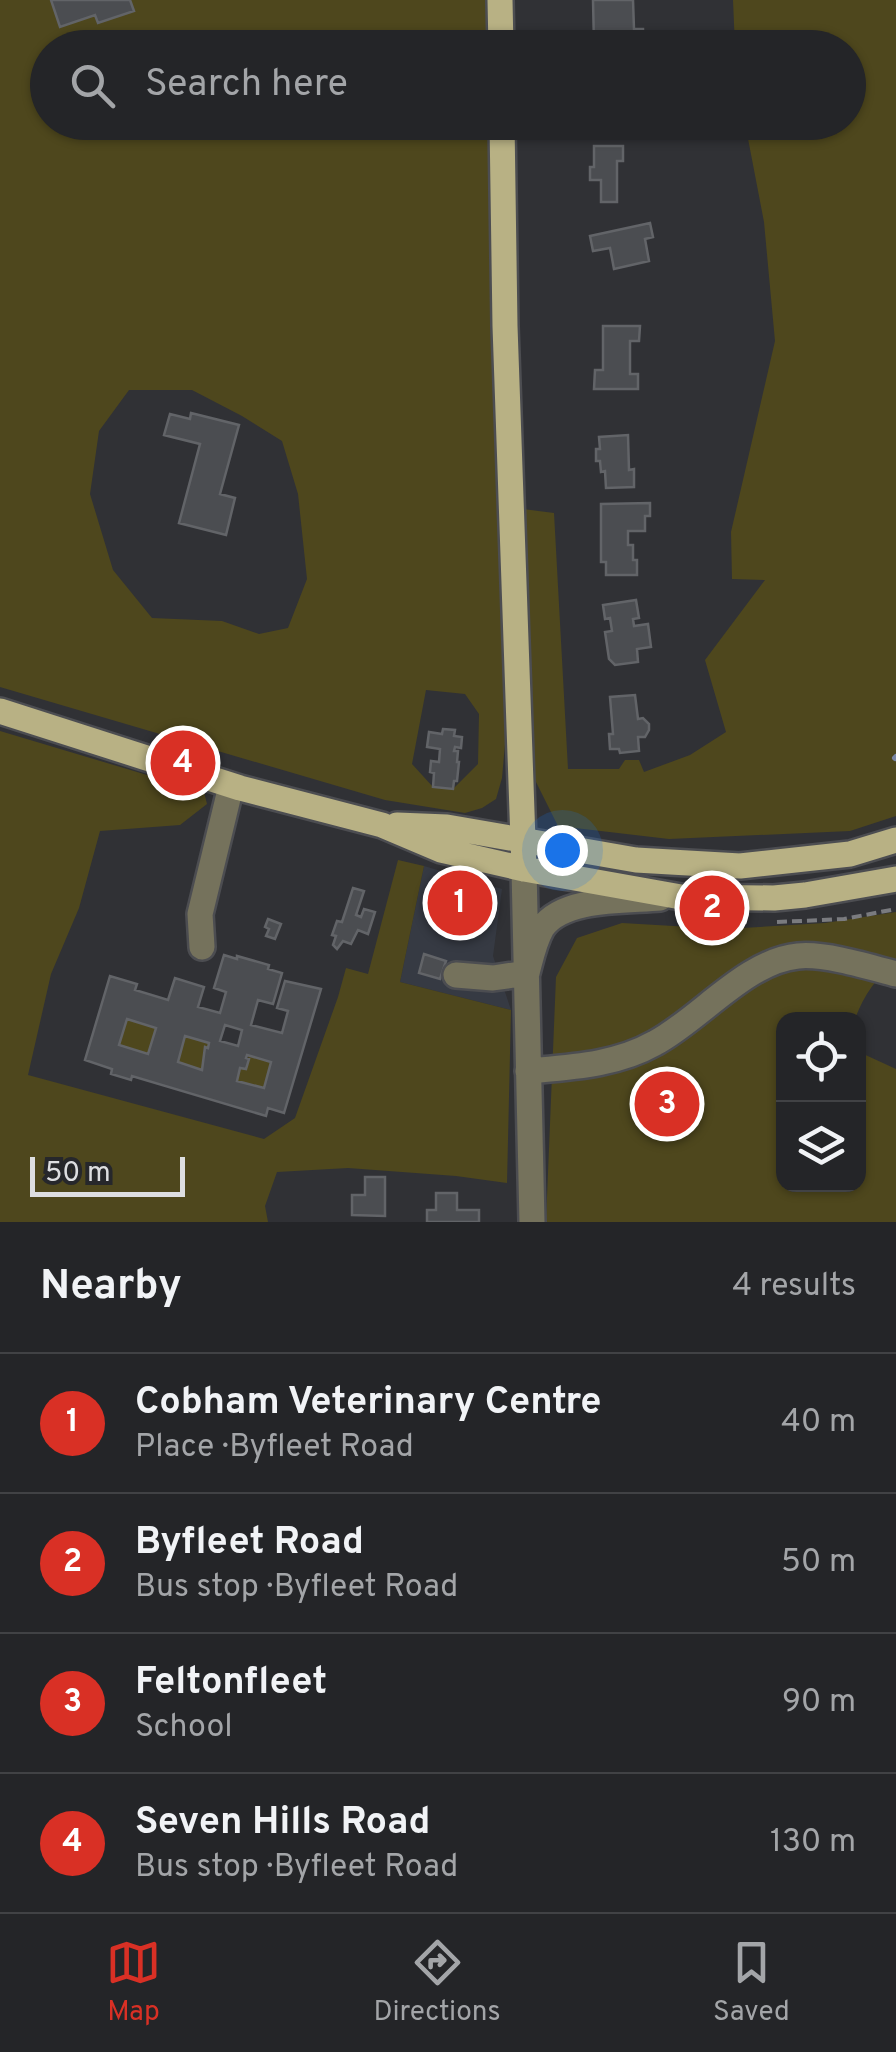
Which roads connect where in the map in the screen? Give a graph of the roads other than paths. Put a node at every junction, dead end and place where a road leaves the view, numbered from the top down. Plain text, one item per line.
1 (500, 0) edge
2 (501, 30) edge
3 (502, 140) edge
4 (0, 711) edge
5 (232, 786) junction
6 (382, 825) junction
7 (896, 840) edge
8 (535, 843) junction
9 (524, 869) junction
10 (896, 878) edge
11 (681, 897) junction
12 (202, 947) dead end
13 (527, 973) junction
14 (456, 974) dead end
15 (896, 974) edge
16 (528, 1070) junction
17 (532, 1222) edge

1 - 2 main road
3 - 8 main road
4 - 5 main road
5 - 6 main road
5 - 12 lane
6 - 8 main road
6 - 9 main road
7 - 8 main road
8 - 9 main road
9 - 11 main road
9 - 13 lane
10 - 11 main road
11 - 13 lane
13 - 14 lane
13 - 16 lane
15 - 16 lane
16 - 17 lane

